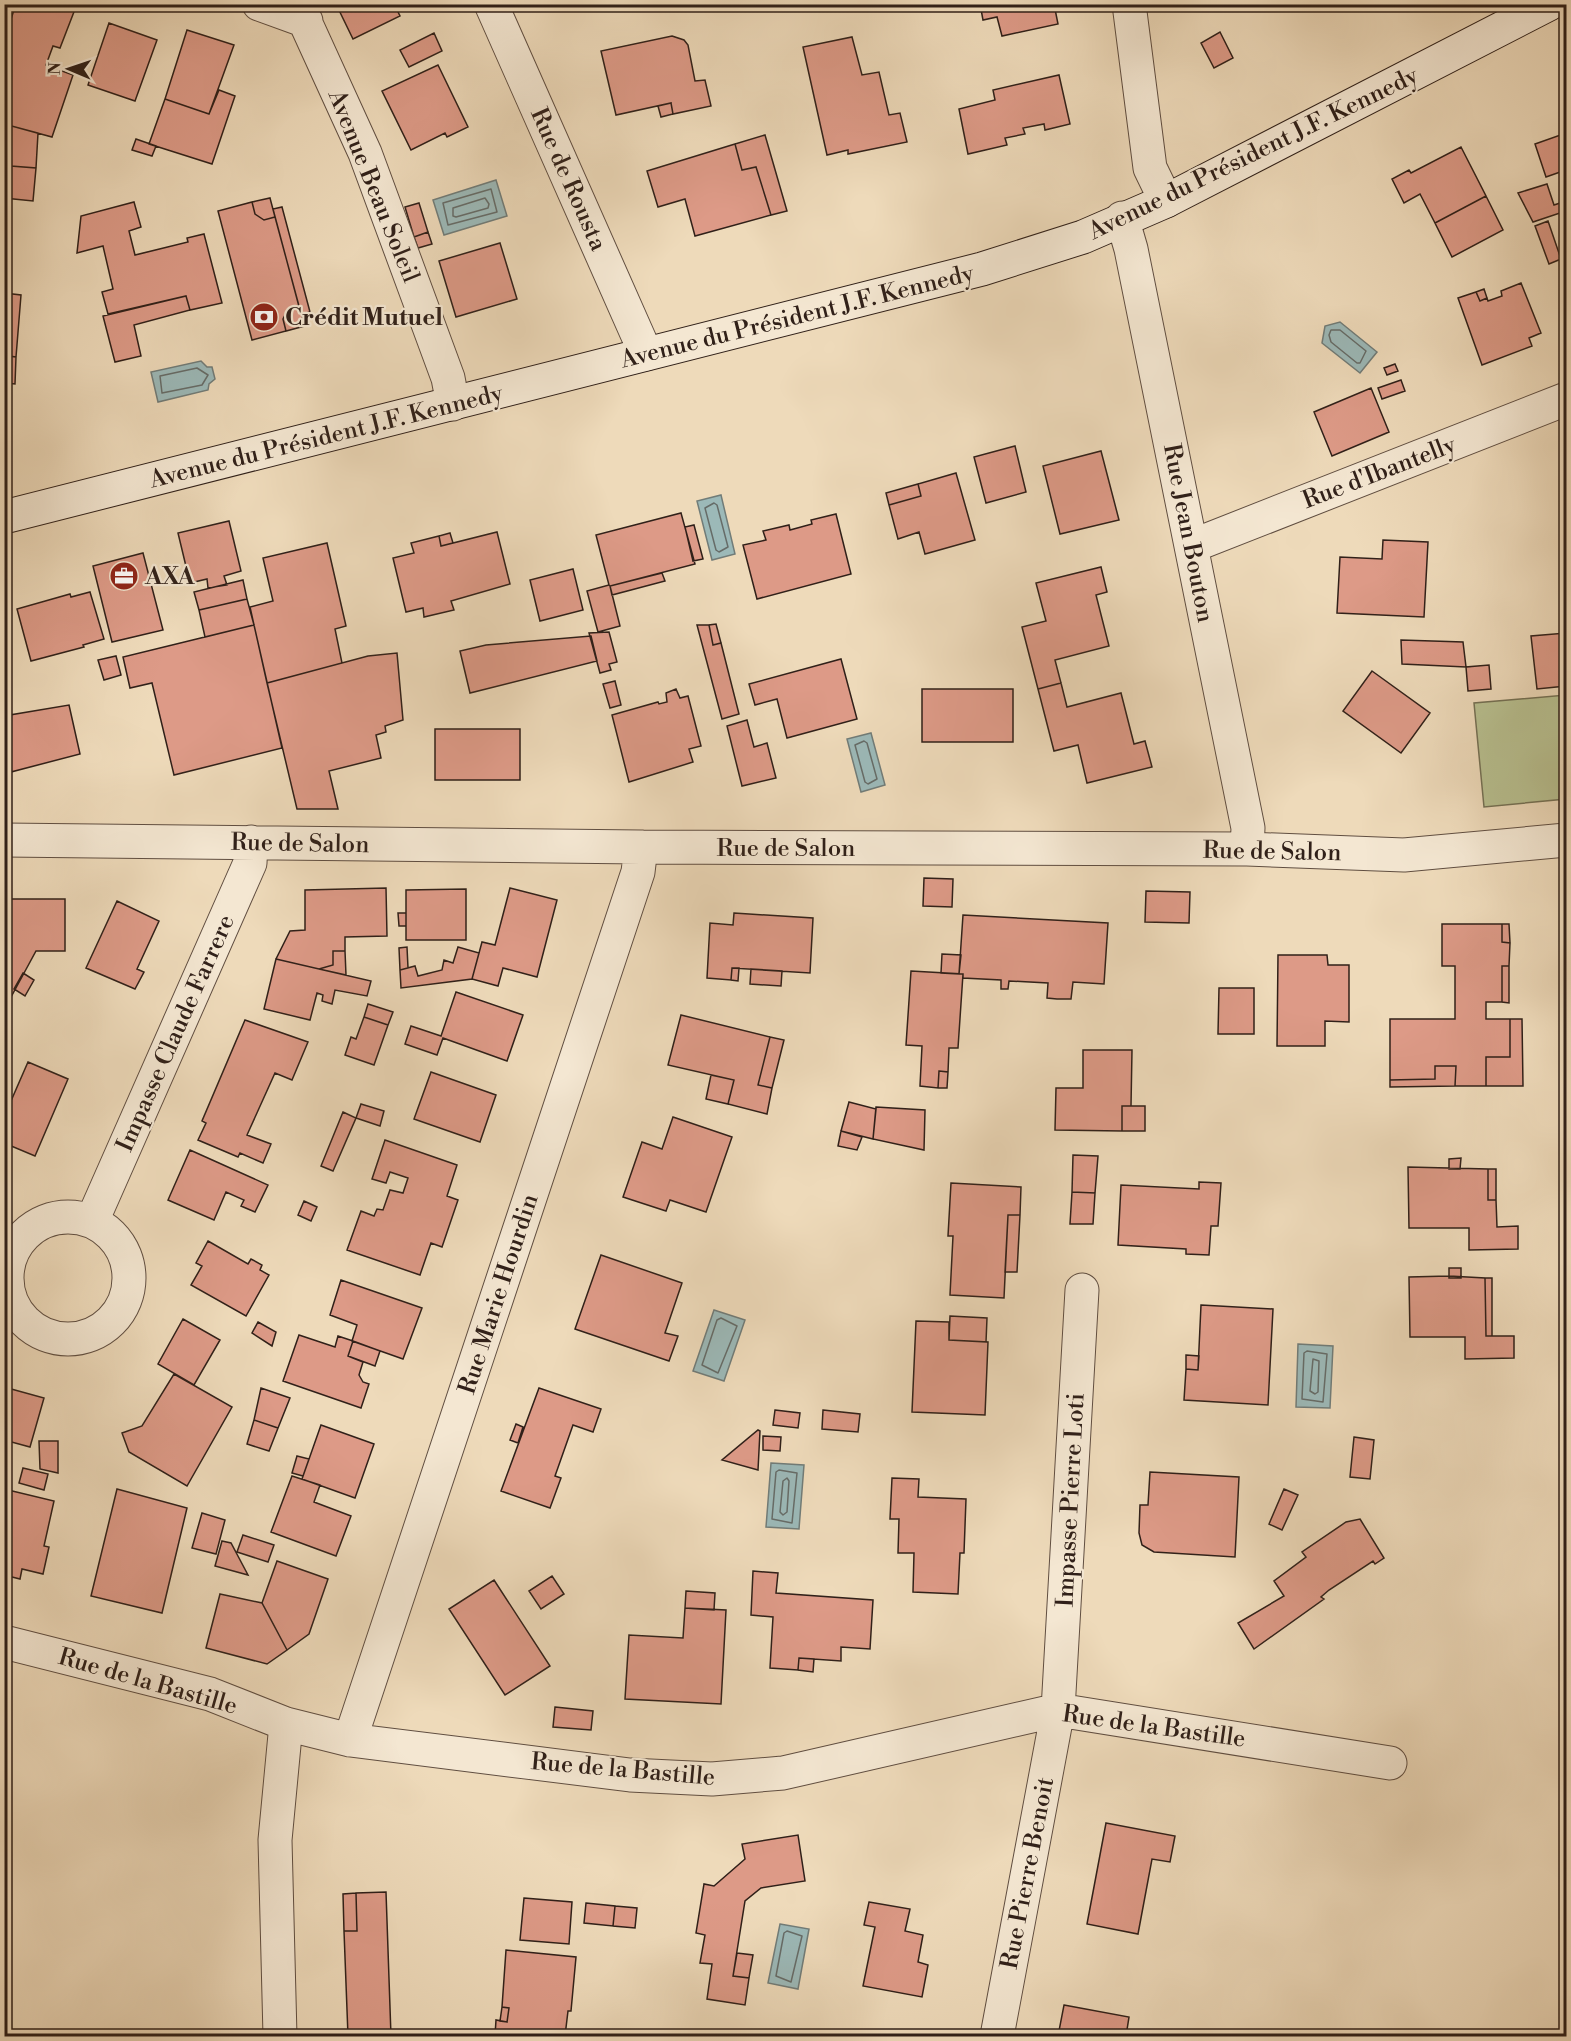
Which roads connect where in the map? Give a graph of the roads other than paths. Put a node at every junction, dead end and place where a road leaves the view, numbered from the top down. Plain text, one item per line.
1 (259, 4) edge
2 (491, 4) edge
3 (1129, 4) edge
4 (1549, 4) edge
5 (302, 13) edge
6 (1166, 201) junction
7 (1122, 218) junction
8 (646, 354) junction
9 (1566, 399) edge
10 (453, 404) junction
11 (4, 517) edge
12 (1192, 546) junction
13 (4, 840) edge
14 (1566, 840) edge
15 (251, 842) junction
16 (641, 847) junction
17 (1247, 849) junction
18 (92, 1221) dead end
19 (1082, 1290) dead end
20 (4, 1642) edge
21 (1058, 1710) junction
22 (286, 1724) junction
23 (350, 1740) junction
24 (1390, 1763) dead end
25 (280, 2037) edge
26 (997, 2037) edge

1 - 5 street
2 - 8 street, Rue de Rousta
3 - 6 street
4 - 6 street, Avenue du Président J.F. Kennedy
5 - 10 street, Avenue Beau Soleil
6 - 7 street, Avenue du Président J.F. Kennedy
7 - 8 street, Avenue du Président J.F. Kennedy
7 - 12 street, Rue Jean Bouton
8 - 10 street, Avenue du Président J.F. Kennedy
9 - 12 street, Rue d'Ibantelly
10 - 11 street, Avenue du Président J.F. Kennedy
12 - 17 street, Rue Jean Bouton
13 - 15 street, Rue de Salon
14 - 17 street, Rue de Salon
15 - 16 street, Rue de Salon
15 - 18 street, Impasse Claude Farrere
16 - 17 street, Rue de Salon
16 - 23 street, Rue Marie Hourdin
19 - 21 street, Impasse Pierre Loti
20 - 22 street, Rue de la Bastille
21 - 23 street, Rue de la Bastille
21 - 24 street, Rue de la Bastille
21 - 26 street, Rue Pierre Benoit
22 - 23 street, Rue de la Bastille
22 - 25 street

